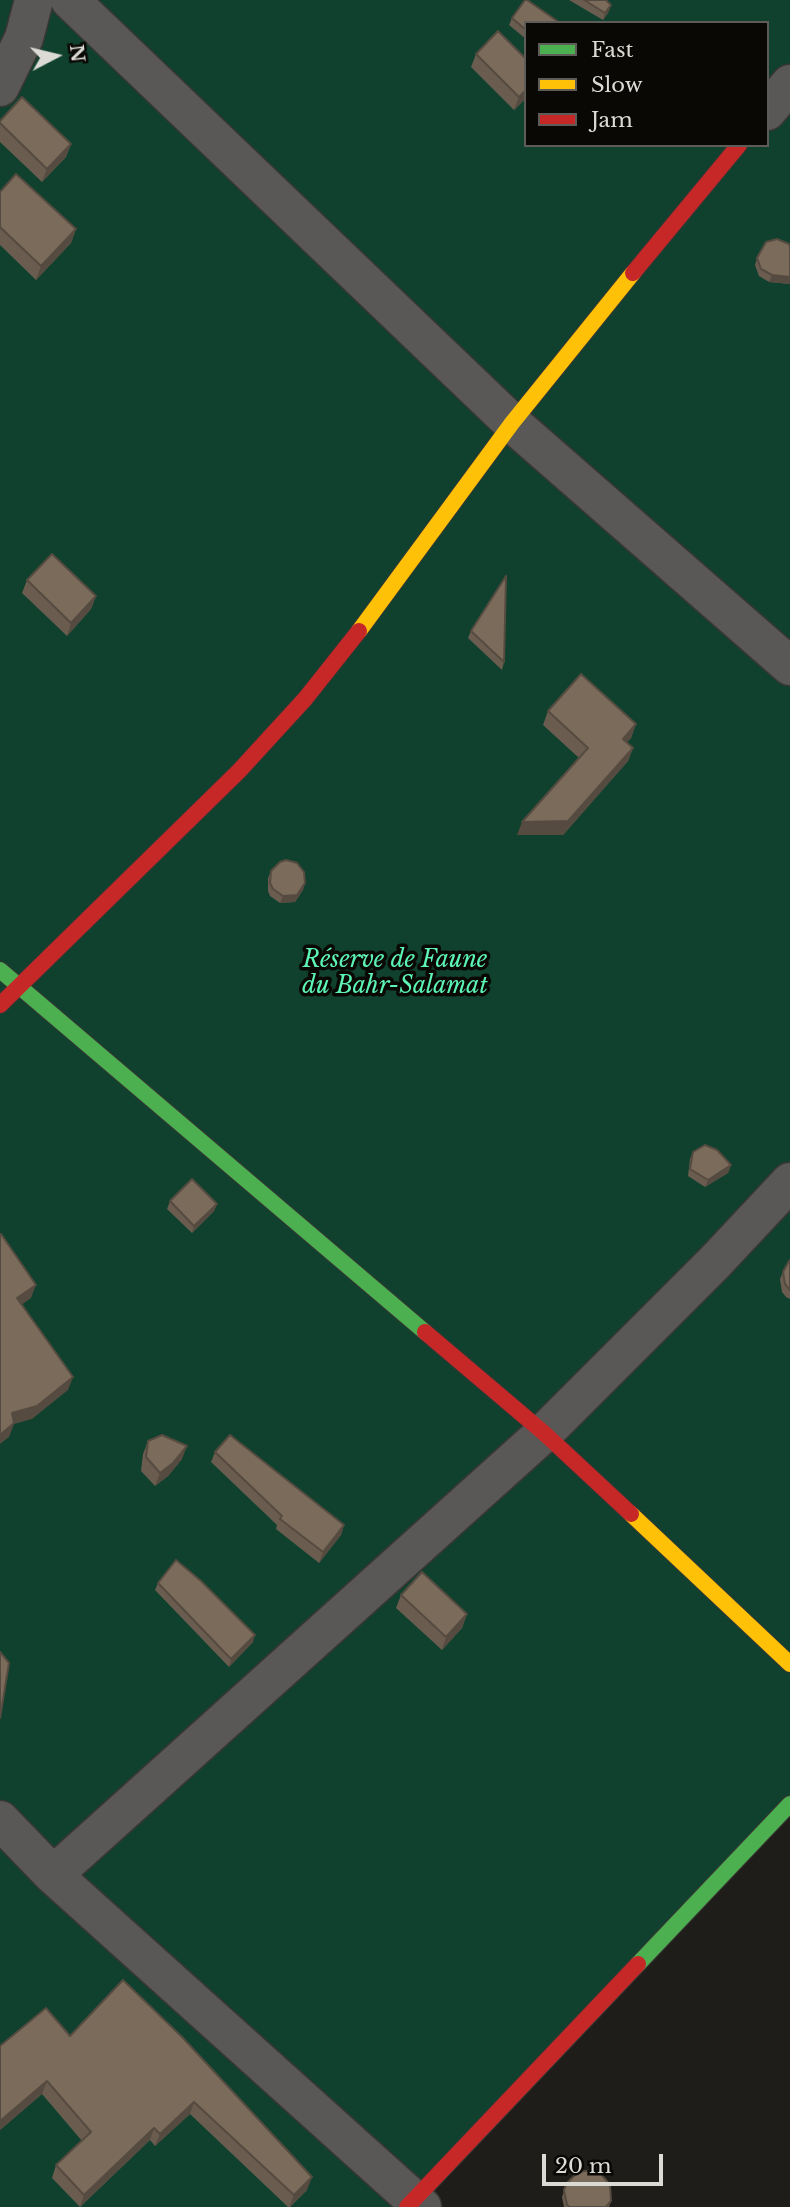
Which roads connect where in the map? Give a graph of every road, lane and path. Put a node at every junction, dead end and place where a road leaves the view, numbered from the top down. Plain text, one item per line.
1 (34, 0) edge
2 (69, 0) edge
3 (790, 84) edge
4 (0, 87) edge
5 (769, 109) edge
6 (737, 147) edge
7 (512, 424) junction
8 (790, 666) edge
9 (0, 970) edge
10 (18, 985) junction
11 (0, 1005) edge
12 (790, 1182) edge
13 (544, 1433) junction
14 (790, 1664) edge
15 (790, 1804) edge
16 (0, 1820) edge
17 (53, 1875) junction
18 (414, 2204) edge

1 - 4 street
2 - 7 street
3 - 5 street
6 - 7 street
7 - 8 street
7 - 10 street
9 - 10 street
10 - 11 street
10 - 13 street
12 - 13 street
13 - 14 street
13 - 17 street
15 - 18 street
16 - 17 street
17 - 18 street

